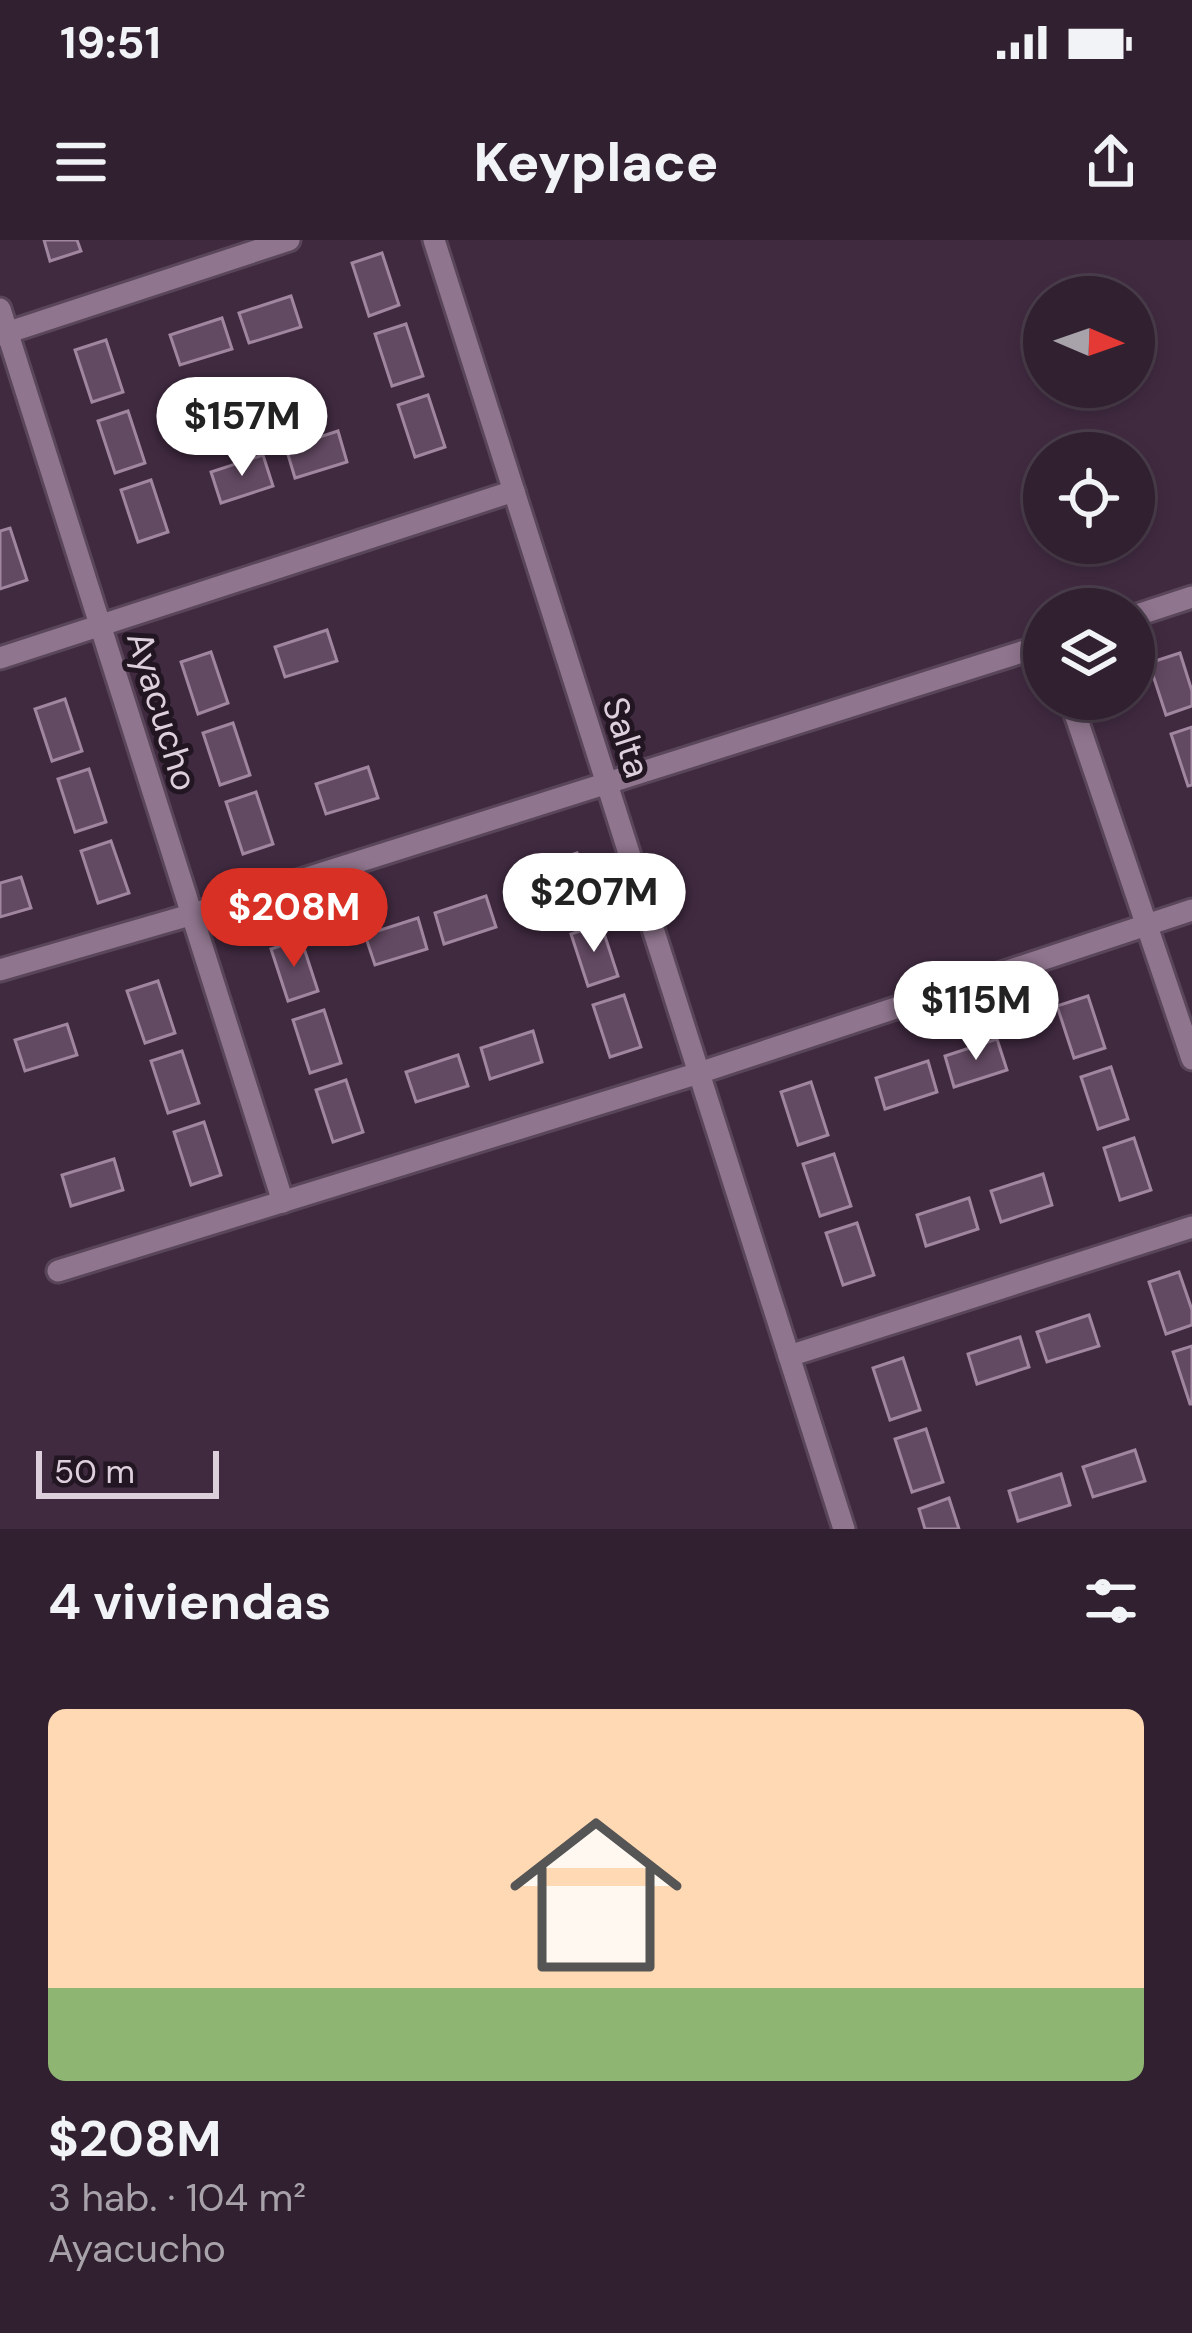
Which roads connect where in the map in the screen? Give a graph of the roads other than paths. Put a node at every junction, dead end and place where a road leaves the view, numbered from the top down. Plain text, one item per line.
1 (290, 240) edge
2 (434, 240) edge
3 (0, 309) edge
4 (4, 333) edge
5 (514, 491) junction
6 (1192, 597) edge
7 (1155, 609) edge
8 (103, 625) junction
9 (1023, 652) edge
10 (0, 658) edge
11 (1077, 720) edge
12 (607, 783) junction
13 (1192, 910) edge
14 (190, 915) junction
15 (1149, 925) junction
16 (0, 970) edge
17 (1192, 1059) edge
18 (699, 1073) junction
19 (284, 1202) junction
20 (1192, 1226) edge
21 (58, 1271) dead end
22 (789, 1357) junction
23 (844, 1529) edge

1 - 4 street
2 - 5 street, Salta
3 - 4 street, Ayacucho
4 - 8 street, Ayacucho
5 - 8 street
5 - 12 street, Salta
6 - 7 street
8 - 10 street
8 - 14 street, Ayacucho
9 - 12 street
11 - 15 street
12 - 14 street
12 - 18 street, Salta
13 - 15 street
14 - 16 street
14 - 19 street, Ayacucho
15 - 17 street
15 - 18 street
18 - 19 street
18 - 22 street, Salta
19 - 21 street
20 - 22 street
22 - 23 street, Salta

